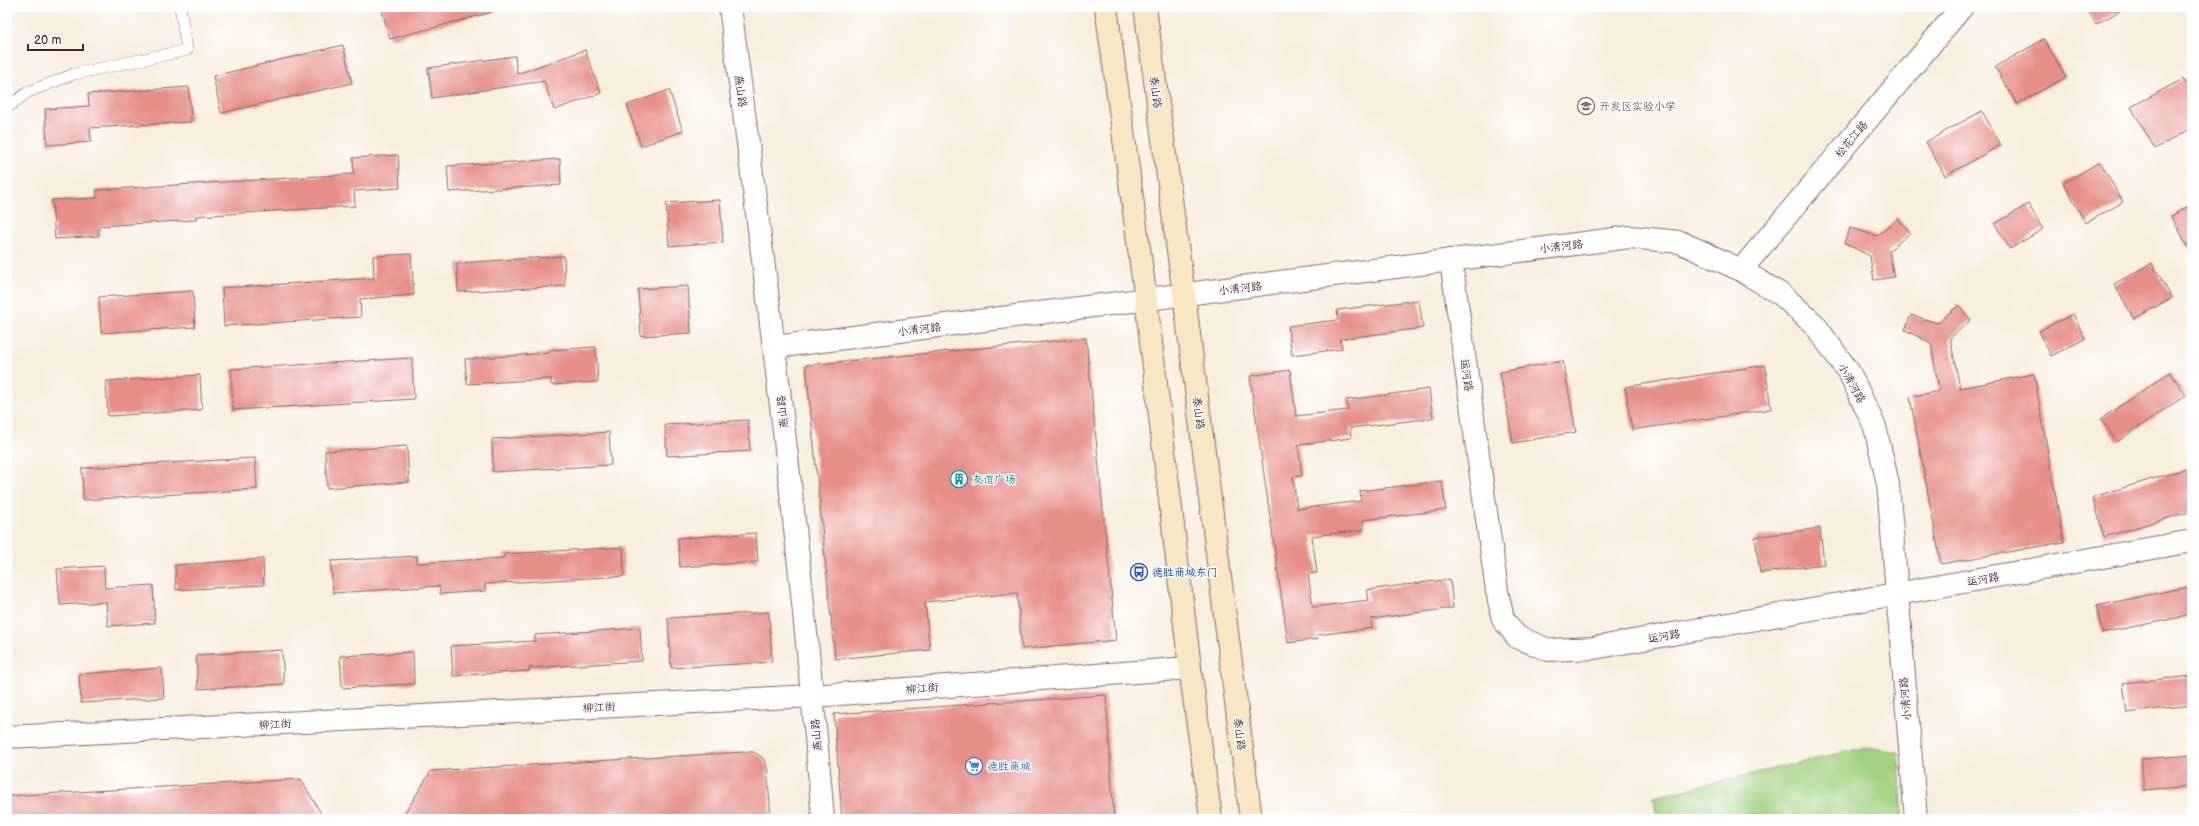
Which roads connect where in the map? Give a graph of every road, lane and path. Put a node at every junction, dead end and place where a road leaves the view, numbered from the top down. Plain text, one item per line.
1 (180, 7) edge
2 (730, 7) edge
3 (1106, 7) edge
4 (1145, 7) edge
5 (1962, 7) edge
6 (7, 108) edge
7 (1450, 260) junction
8 (1741, 270) junction
9 (1184, 295) junction
10 (1146, 300) junction
11 (775, 347) junction
12 (2192, 542) edge
13 (1896, 594) junction
14 (1190, 668) junction
15 (813, 696) junction
16 (7, 738) edge
17 (822, 819) edge
18 (1211, 819) edge
19 (1251, 819) edge
20 (1916, 819) edge

1 - 6 lane
2 - 11 street, 燕山路
3 - 10 main road
4 - 9 main road, 泰山路
5 - 8 street, 松花江路
7 - 8 street, 小清河路
7 - 9 street, 小清河路
7 - 13 street, 运河路
8 - 13 street, 小清河路
9 - 10 street, 小清河路
9 - 19 main road, 泰山路
10 - 11 street, 小清河路
10 - 14 main road
11 - 15 street, 燕山路
12 - 13 street, 运河路
13 - 20 street, 小清河路
14 - 15 street, 柳江街
14 - 18 main road
15 - 16 street, 柳江街
15 - 17 street, 燕山路

